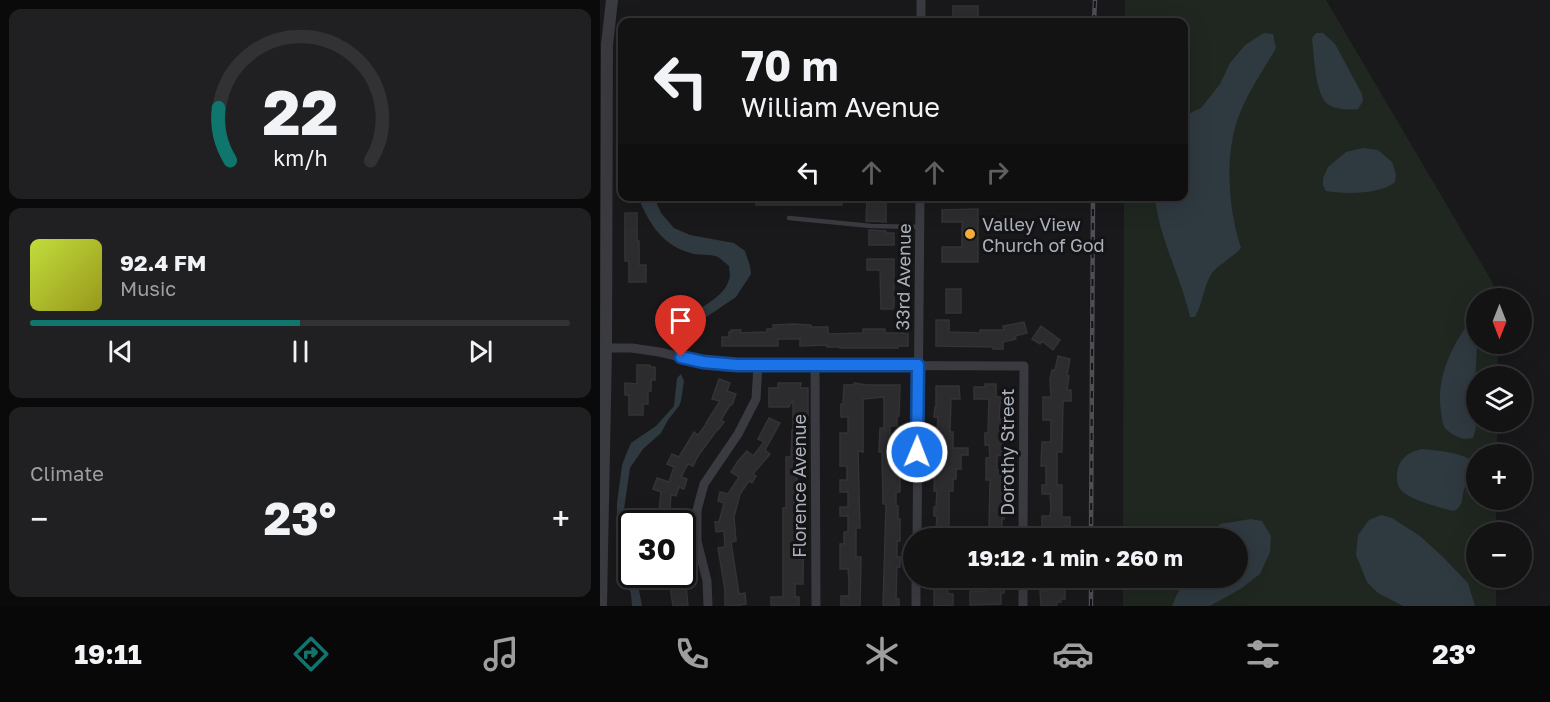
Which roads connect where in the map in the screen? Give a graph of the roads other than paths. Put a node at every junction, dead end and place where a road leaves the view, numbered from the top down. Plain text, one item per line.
1 (612, 0) edge
2 (921, 0) edge
3 (921, 18) edge
4 (604, 39) edge
5 (920, 201) edge
6 (789, 218) dead end
7 (920, 227) junction
8 (603, 233) edge
9 (606, 348) junction
10 (758, 365) junction
11 (815, 365) junction
12 (918, 365) junction
13 (916, 528) edge
14 (1023, 528) edge
15 (916, 588) edge
16 (1023, 588) edge
17 (601, 606) edge
18 (708, 606) edge
19 (816, 606) edge
20 (916, 606) edge
21 (1023, 606) edge

1 - 4 street
2 - 3 street
4 - 8 street
5 - 7 street, 33rd Avenue
6 - 7 lane
7 - 12 street, 33rd Avenue
8 - 9 street
9 - 10 street
9 - 17 street
10 - 11 street
10 - 18 street
11 - 12 street
11 - 19 street, Florence Avenue
12 - 13 street, 33rd Avenue
12 - 14 street, Dorothy Street
15 - 20 street
16 - 21 street

